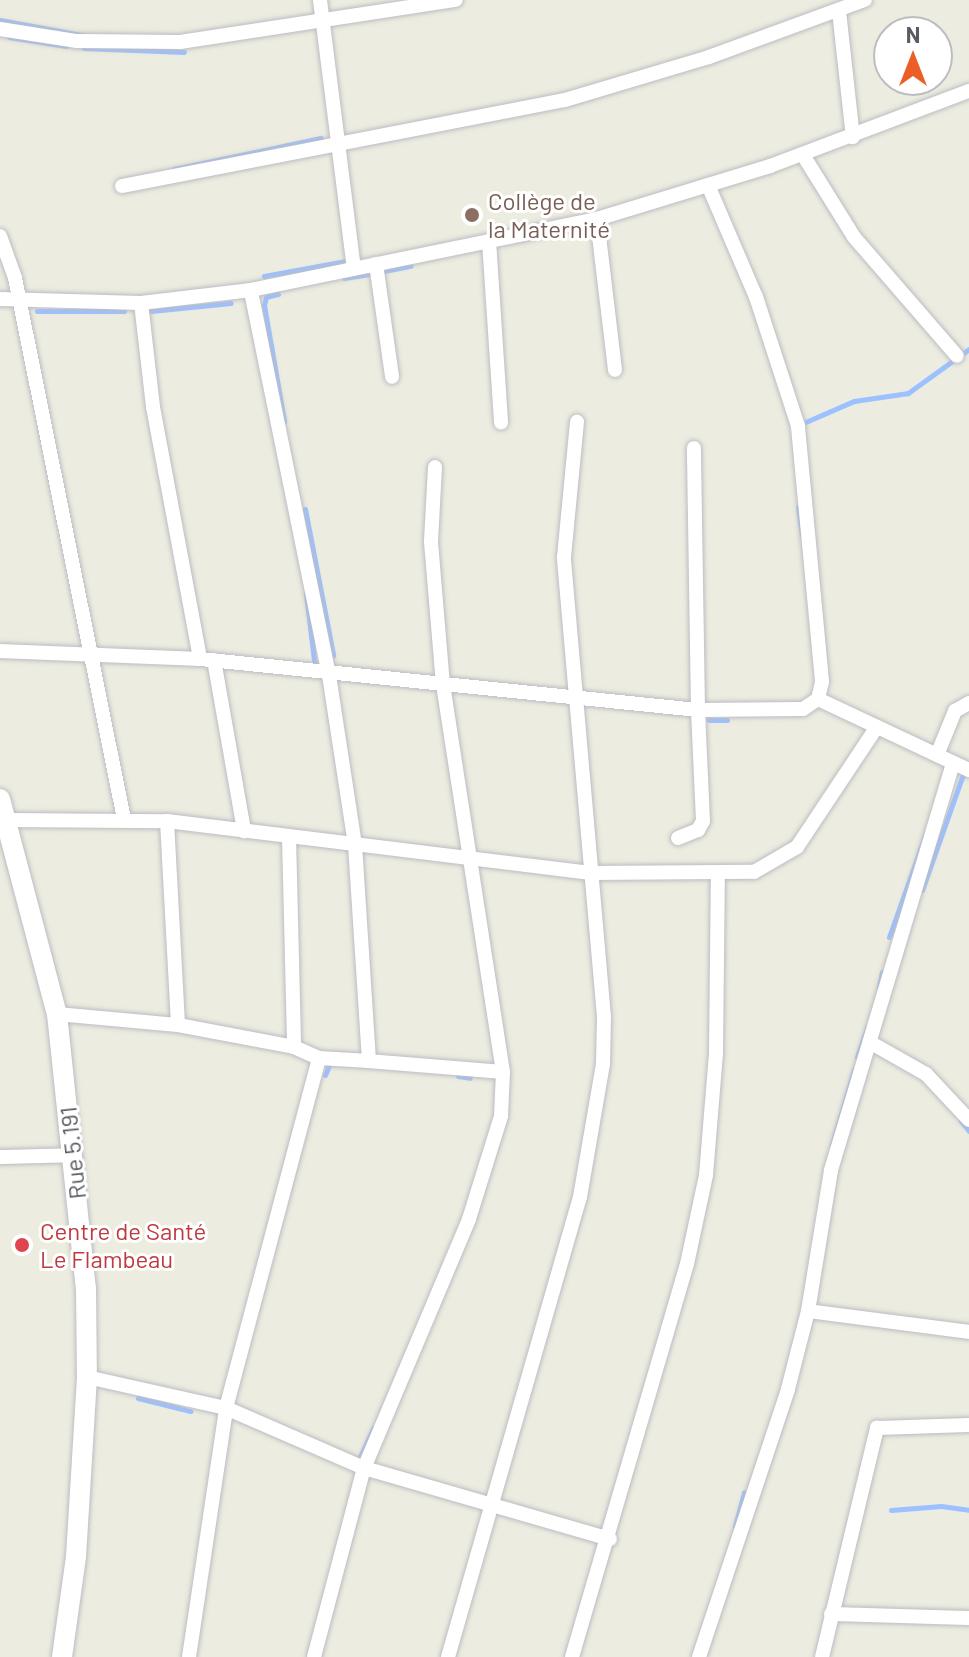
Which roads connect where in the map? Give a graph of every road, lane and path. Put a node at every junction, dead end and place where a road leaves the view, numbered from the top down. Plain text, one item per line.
1 (320, 0) edge
2 (456, 0) edge
3 (865, 0) edge
4 (839, 11) junction
5 (324, 22) junction
6 (0, 29) edge
7 (969, 91) edge
8 (853, 137) junction
9 (339, 146) junction
10 (803, 155) junction
11 (708, 185) junction
12 (122, 186) dead end
13 (597, 219) junction
14 (0, 236) edge
15 (489, 241) junction
16 (376, 264) junction
17 (354, 268) junction
18 (251, 290) junction
19 (0, 299) edge
20 (19, 299) junction
21 (141, 303) junction
22 (957, 356) dead end
23 (615, 370) dead end
24 (392, 377) dead end
25 (577, 422) dead end
26 (501, 423) dead end
27 (694, 448) dead end
28 (435, 467) dead end
29 (0, 651) edge
30 (94, 651) junction
31 (207, 660) junction
32 (329, 675) junction
33 (443, 685) junction
34 (818, 699) junction
35 (576, 700) junction
36 (969, 703) edge
37 (698, 710) junction
38 (876, 728) junction
39 (937, 755) junction
40 (953, 764) junction
41 (969, 770) edge
42 (0, 799) edge
43 (124, 819) junction
44 (5, 820) junction
45 (167, 821) junction
46 (244, 831) junction
47 (289, 837) junction
48 (678, 838) dead end
49 (355, 845) junction
50 (473, 856) junction
51 (591, 873) junction
52 (718, 873) junction
53 (57, 1014) junction
54 (178, 1025) junction
55 (873, 1044) junction
56 (294, 1047) junction
57 (319, 1058) junction
58 (369, 1061) junction
59 (503, 1072) junction
60 (969, 1120) edge
61 (74, 1155) junction
62 (0, 1157) edge
63 (808, 1311) junction
64 (969, 1332) edge
65 (87, 1377) junction
66 (226, 1408) junction
67 (969, 1425) edge
68 (364, 1468) junction
69 (492, 1504) junction
70 (610, 1539) junction
71 (831, 1614) junction
72 (969, 1618) edge
73 (62, 1657) edge
74 (189, 1657) edge
75 (314, 1657) edge
76 (448, 1657) edge
77 (572, 1657) edge
78 (699, 1657) edge
79 (822, 1657) edge

1 - 5 street
2 - 5 street
3 - 4 street
4 - 8 street
4 - 9 street
5 - 6 street
5 - 9 street
7 - 8 street
8 - 10 street
9 - 12 street
9 - 17 street
10 - 11 street
10 - 22 street
11 - 13 street
11 - 34 street
13 - 15 street
13 - 23 street
14 - 20 street
15 - 16 street
15 - 26 street
16 - 17 street
16 - 24 street
17 - 18 street
18 - 21 street
18 - 32 street
19 - 20 street
20 - 21 street
20 - 30 street
21 - 31 street
25 - 35 street
27 - 37 street
28 - 33 street
29 - 30 street
30 - 31 street
30 - 43 street
31 - 32 street
31 - 46 street
32 - 33 street
32 - 49 street
33 - 35 street
33 - 50 street
34 - 37 street
34 - 38 street
35 - 37 street
35 - 51 street
36 - 39 street
37 - 48 street
38 - 39 street
38 - 52 street
39 - 40 street
40 - 41 street
40 - 55 street
42 - 44 street, Rue 5.191
43 - 44 street
43 - 45 street
44 - 53 street, Rue 5.191
45 - 46 street
45 - 54 street
46 - 47 street
47 - 49 street
47 - 56 street
49 - 50 street
49 - 58 street
50 - 51 street
50 - 59 street
51 - 52 street
51 - 69 street
52 - 70 street
53 - 54 street
53 - 61 street, Rue 5.191
54 - 56 street
55 - 60 street
55 - 63 street
56 - 57 street
57 - 58 street
57 - 66 street
58 - 59 street
59 - 68 street
61 - 62 street
61 - 65 street, Rue 5.191
63 - 64 street
63 - 78 street
65 - 66 street
65 - 73 street, Rue 5.191
66 - 68 street
66 - 74 street
67 - 71 street
68 - 69 street
68 - 75 street
69 - 70 street
69 - 76 street
70 - 77 street
71 - 72 street
71 - 79 street

